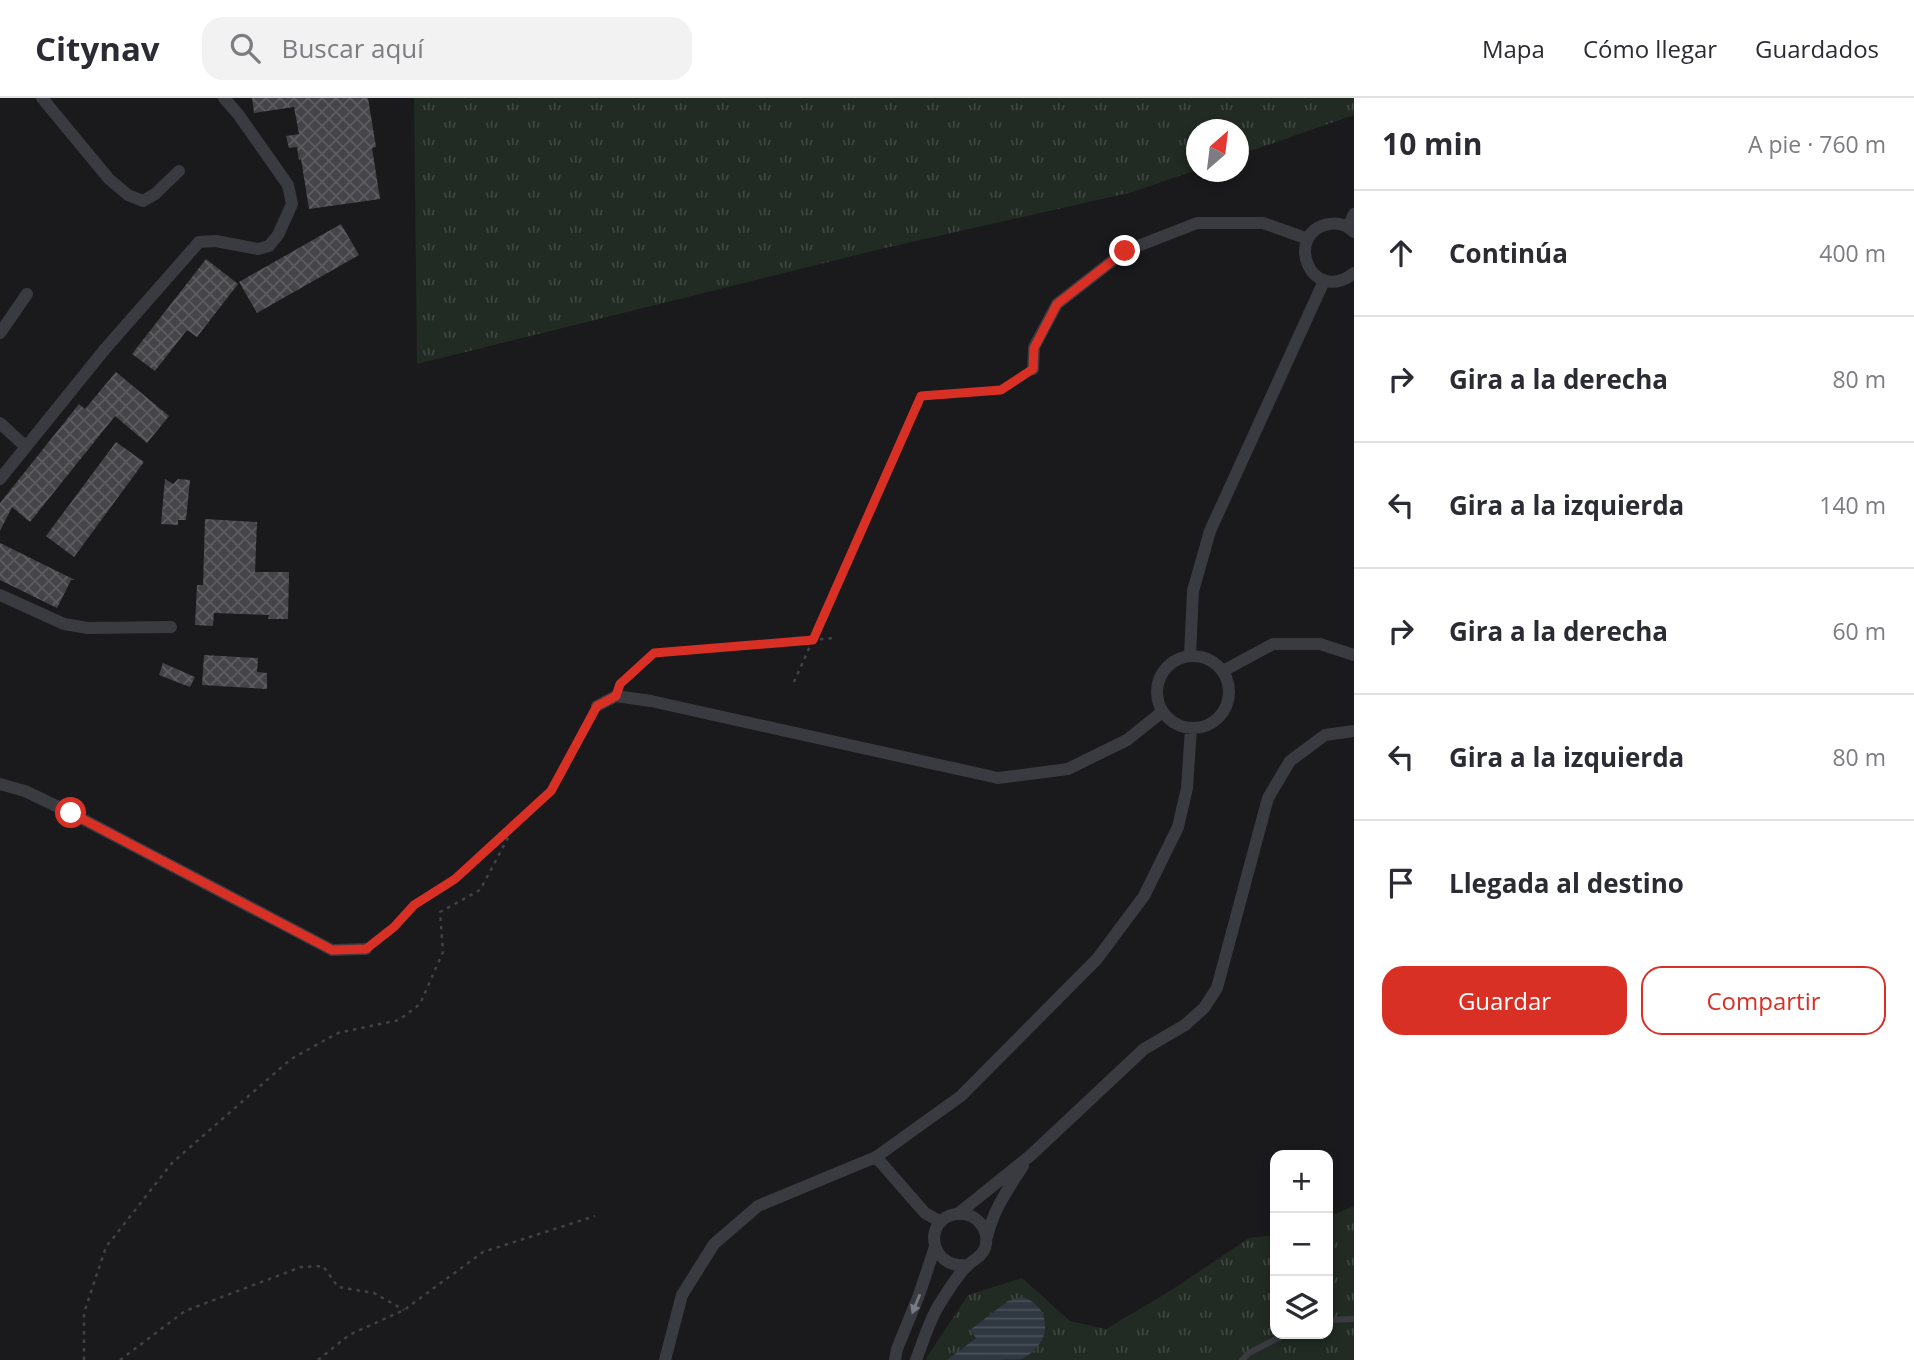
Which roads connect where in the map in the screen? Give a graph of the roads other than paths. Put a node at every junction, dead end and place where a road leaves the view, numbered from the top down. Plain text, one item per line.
1 (42, 98) edge
2 (224, 98) edge
3 (179, 171) dead end
4 (1354, 214) edge
5 (1351, 229) edge
6 (1308, 239) junction
7 (1354, 273) edge
8 (1324, 281) junction
9 (27, 294) dead end
10 (0, 333) edge
11 (1033, 369) road end
12 (0, 423) edge
13 (26, 447) junction
14 (0, 479) edge
15 (0, 595) edge
16 (171, 627) dead end
17 (1190, 655) junction
18 (1354, 655) edge
19 (1223, 671) junction
20 (597, 706) road end
21 (1162, 712) junction
22 (1191, 728) junction
23 (1354, 731) edge
24 (0, 784) edge
25 (366, 949) road end
26 (1031, 1155) junction
27 (876, 1157) junction
28 (959, 1213) junction
29 (941, 1222) junction
30 (986, 1242) junction
31 (935, 1247) junction
32 (968, 1265) junction
33 (1354, 1319) edge
34 (1333, 1320) edge
35 (1276, 1339) edge
36 (665, 1360) edge
37 (895, 1360) edge
38 (916, 1360) edge
39 (1242, 1360) edge

1 - 3 street
2 - 13 street
4 - 5 street
5 - 6 street
6 - 8 street
6 - 11 street
7 - 8 street
8 - 17 street
9 - 10 street
12 - 13 street
13 - 14 street
15 - 16 street
17 - 19 street
17 - 21 street
18 - 19 street
19 - 22 street
20 - 21 street
21 - 22 street
22 - 27 street
23 - 26 street
24 - 25 street
26 - 28 street
26 - 30 street
27 - 29 street
27 - 36 street
28 - 29 street
28 - 30 street
29 - 31 street
30 - 32 street
31 - 32 street
31 -> 37 street
32 - 38 street
33 - 34 lane
35 - 39 lane

